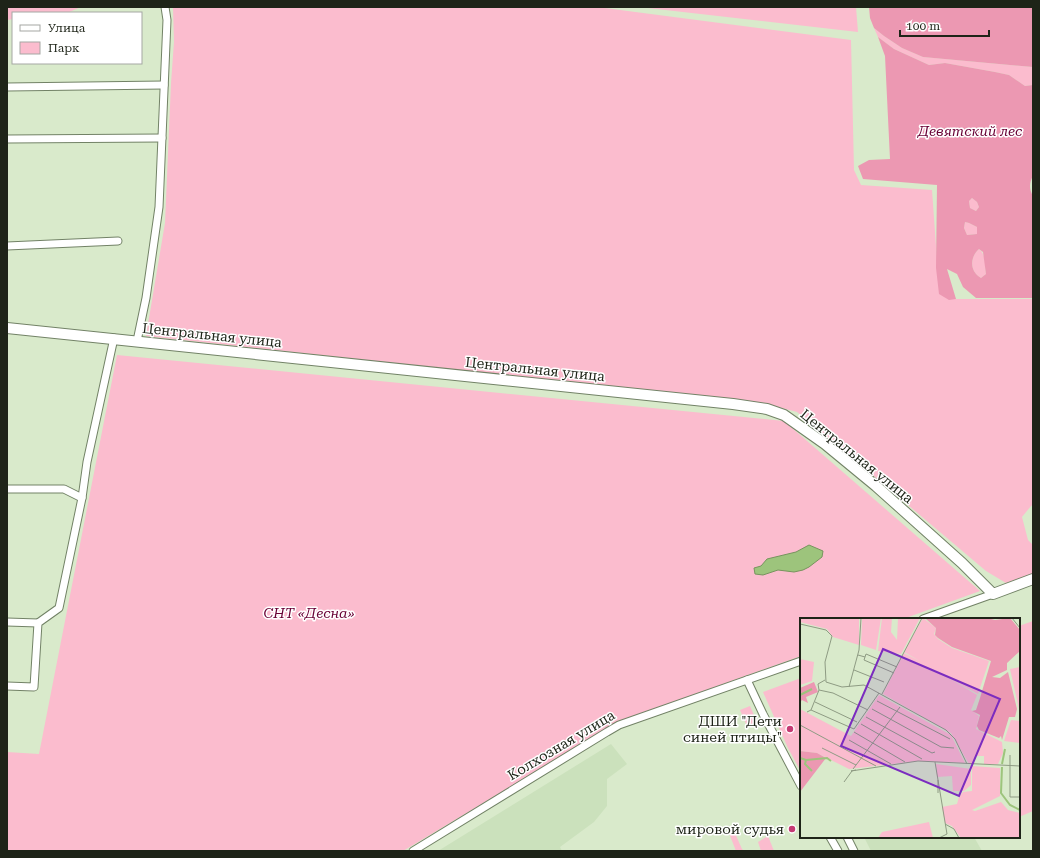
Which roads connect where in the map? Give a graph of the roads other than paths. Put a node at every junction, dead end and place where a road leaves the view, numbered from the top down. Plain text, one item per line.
1 (165, 7) edge
2 (164, 85) junction
3 (7, 87) edge
4 (162, 138) junction
5 (7, 139) edge
6 (118, 241) dead end
7 (7, 246) edge
8 (7, 328) edge
9 (114, 338) junction
10 (137, 341) junction
11 (7, 488) edge
12 (82, 498) junction
13 (1033, 579) edge
14 (994, 594) junction
15 (926, 618) edge
16 (7, 622) edge
17 (38, 623) junction
18 (800, 661) edge
19 (747, 680) junction
20 (7, 686) edge
21 (800, 784) edge
22 (831, 838) edge
23 (848, 838) edge
24 (413, 851) edge
25 (838, 851) edge
26 (854, 851) edge

1 - 2 street
2 - 3 street
2 - 4 street
4 - 5 street
4 - 10 street
6 - 7 street
8 - 9 street, Центральная улица
9 - 10 street, Центральная улица
9 - 12 street
10 - 14 street, Центральная улица
11 - 12 street
12 - 17 street
13 - 14 street
14 - 15 street
16 - 17 street
17 - 20 street
18 - 19 street, Колхозная улица
19 - 21 street
19 - 24 street, Колхозная улица
22 - 25 street
23 - 26 street

